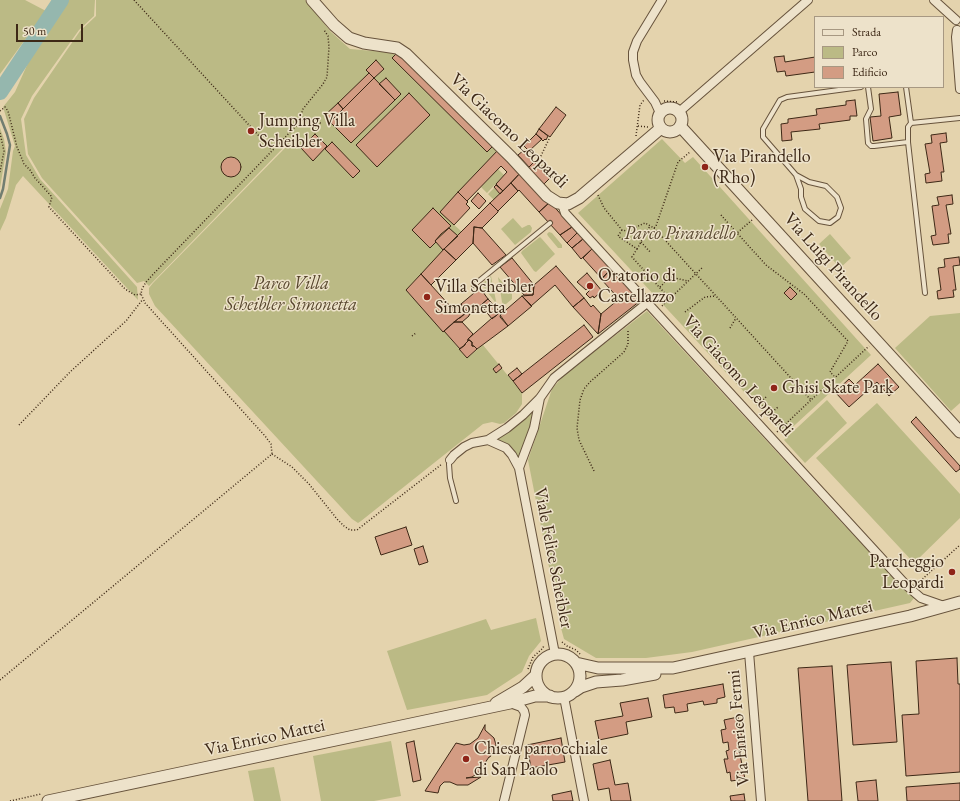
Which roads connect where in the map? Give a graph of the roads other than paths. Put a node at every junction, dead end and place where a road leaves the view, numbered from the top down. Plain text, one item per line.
1 (312, 0) edge
2 (662, 0) edge
3 (808, 0) edge
4 (934, 0) edge
5 (958, 19) edge
6 (958, 30) edge
7 (854, 88) edge
8 (868, 88) edge
9 (906, 88) edge
10 (960, 89) edge
11 (679, 107) junction
12 (660, 113) junction
13 (960, 118) edge
14 (910, 123) junction
15 (680, 126) junction
16 (661, 128) junction
17 (908, 142) junction
18 (796, 175) junction
19 (562, 210) junction
20 (550, 223) dead end
21 (474, 284) dead end
22 (925, 293) dead end
23 (647, 303) junction
24 (540, 398) junction
25 (958, 425) edge
26 (488, 440) junction
27 (450, 460) joint
28 (519, 468) junction
29 (456, 502) dead end
30 (960, 602) edge
31 (944, 607) junction
32 (749, 652) junction
33 (555, 654) junction
34 (579, 658) junction
35 (673, 668) junction
36 (531, 674) junction
37 (574, 691) junction
38 (550, 696) junction
39 (564, 697) junction
40 (510, 703) junction
41 (489, 708) junction
42 (44, 798) edge
43 (504, 801) edge
44 (584, 801) edge
45 (762, 801) edge

1 - 19 street, Via Giacomo Leopardi
2 - 12 street
3 - 11 street
4 - 5 street
5 - 6 street
6 - 10 street
7 - 18 lane
8 - 17 lane
9 - 14 lane
11 - 12 street
11 - 15 street
12 - 16 street
13 - 14 lane
14 - 17 lane
15 - 16 street
15 - 25 street, Via Luigi Pirandello
16 - 19 street
17 - 22 lane
18 - 18 lane
19 - 23 street, Via Giacomo Leopardi
20 - 21 lane
23 - 24 street
23 - 31 street, Via Giacomo Leopardi
24 - 26 street
24 - 28 street, Viale Felice Scheibler
26 - 27 street
26 - 28 street, Viale Felice Scheibler
27 - 29 lane
28 - 33 street, Viale Felice Scheibler
30 - 31 street, Via Enrico Mattei
31 - 32 street, Via Enrico Mattei
32 - 35 street, Via Enrico Mattei
32 - 45 street, Via Enrico Fermi
33 - 34 street
33 - 36 street
34 - 35 street, Via Enrico Mattei
34 - 37 street
35 - 37 street, Via Enrico Mattei
36 - 38 street
36 - 41 street, Via Enrico Mattei
37 - 39 street
38 - 39 street
38 - 40 street, Via Enrico Mattei
39 - 44 street
40 - 41 street, Via Enrico Mattei
40 - 43 street
41 - 42 street, Via Enrico Mattei

